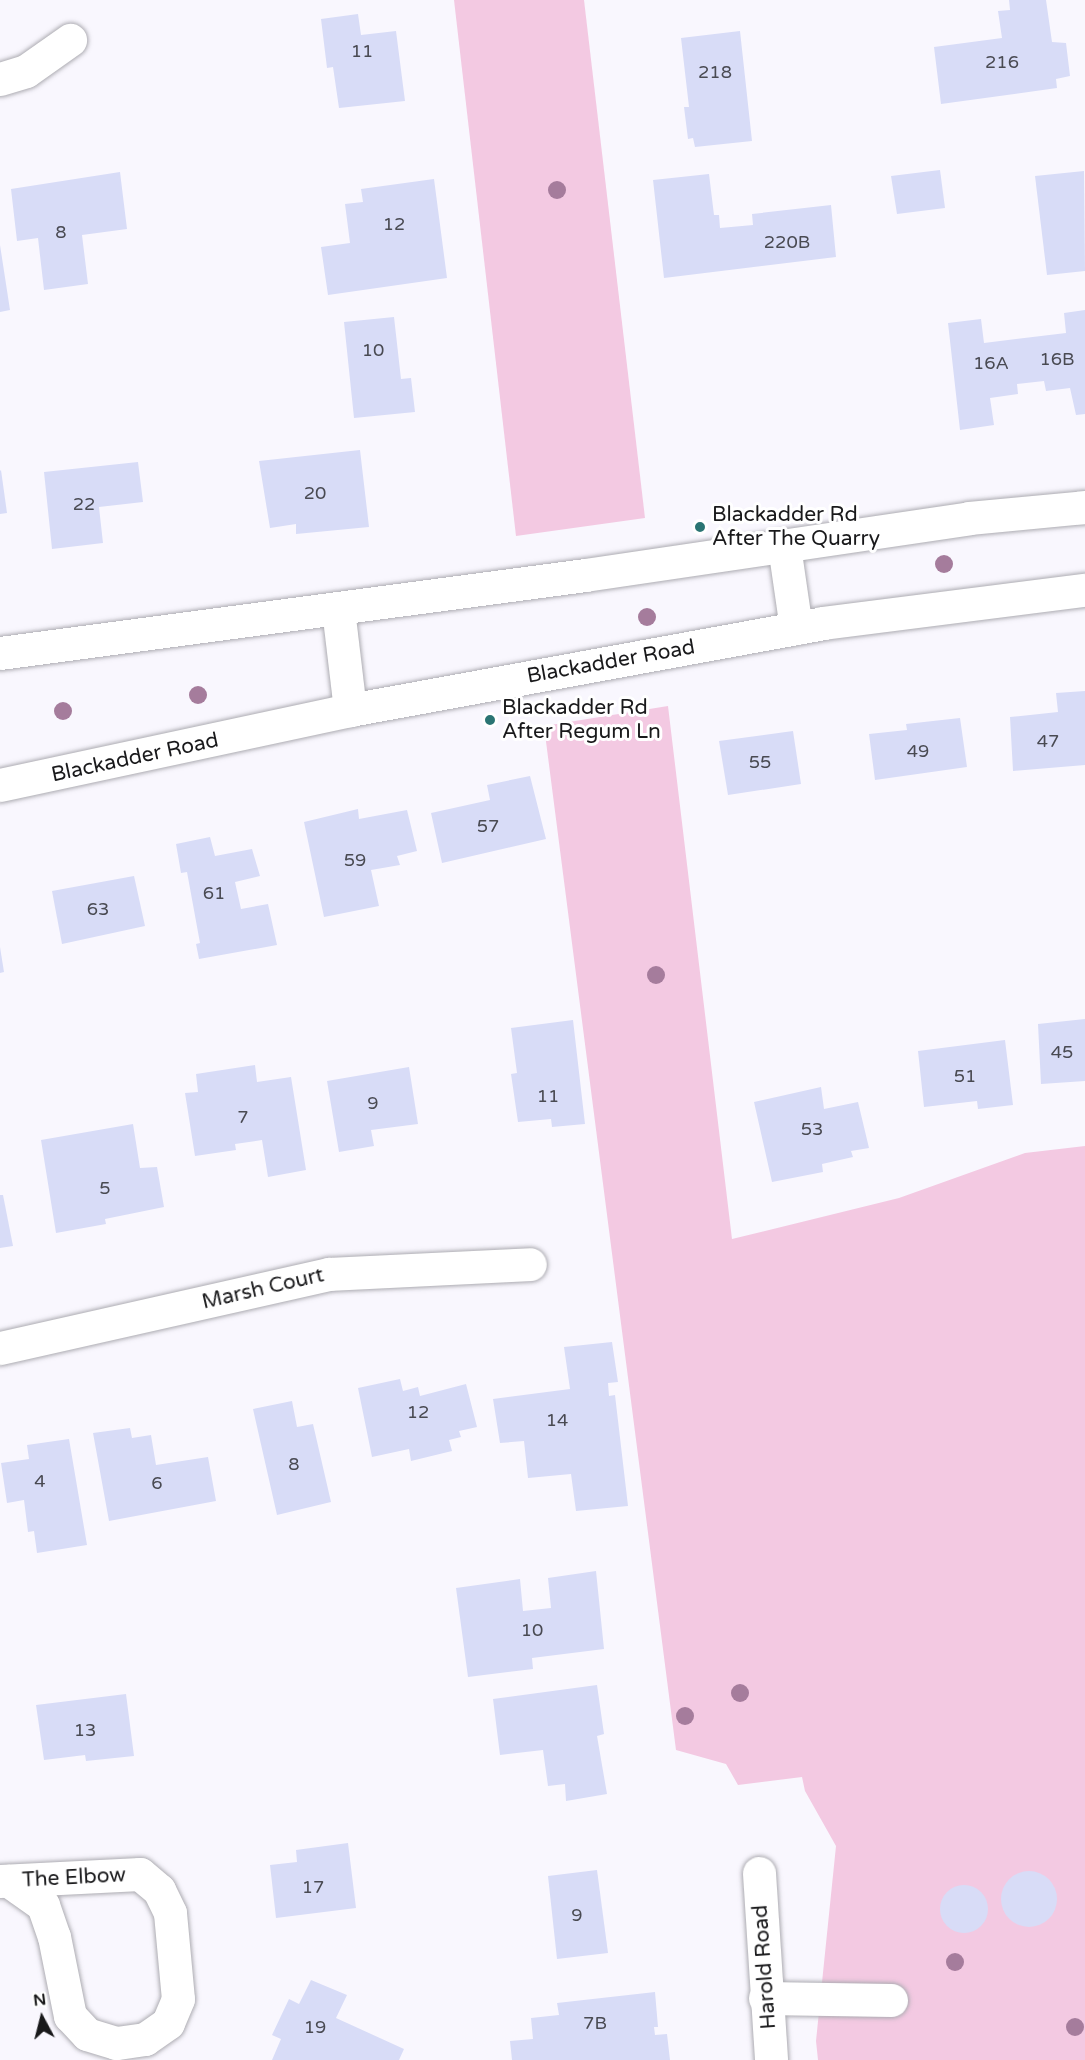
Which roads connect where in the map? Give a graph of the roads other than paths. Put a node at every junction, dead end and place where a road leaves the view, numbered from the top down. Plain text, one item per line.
1 (70, 39) dead end
2 (0, 79) edge
3 (1085, 507) edge
4 (784, 546) junction
5 (1085, 590) edge
6 (338, 609) junction
7 (796, 628) junction
8 (0, 653) edge
9 (350, 710) junction
10 (0, 785) edge
11 (530, 1264) dead end
12 (0, 1348) edge
13 (759, 1873) dead end
14 (4, 1881) edge
15 (765, 1998) junction
16 (891, 2000) dead end
17 (771, 2060) edge

1 - 2 street
3 - 4 street
4 - 6 street
4 - 7 street
5 - 7 street, Blackadder Road
6 - 8 street
6 - 9 street
7 - 9 street, Blackadder Road
9 - 10 street, Blackadder Road
11 - 12 street, Marsh Court
13 - 15 street, Harold Road
14 - 14 street, The Elbow
15 - 16 street
15 - 17 street, Harold Road

